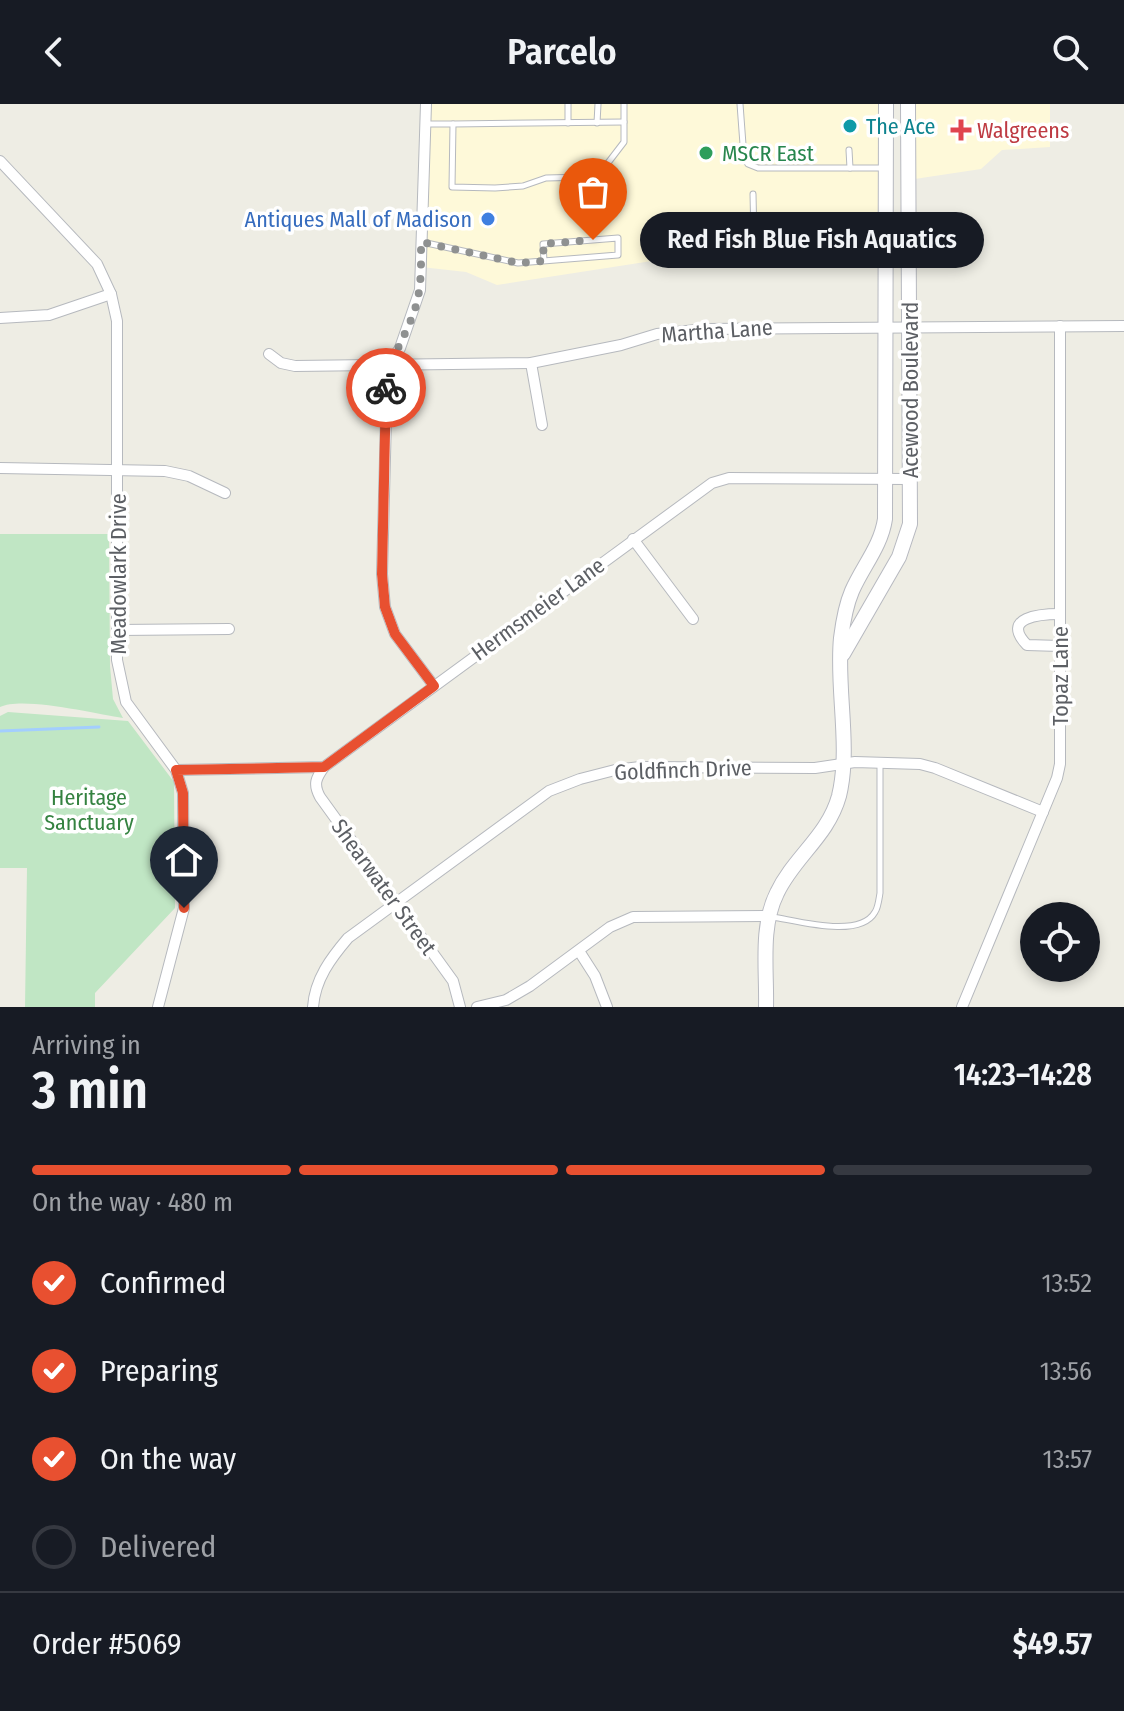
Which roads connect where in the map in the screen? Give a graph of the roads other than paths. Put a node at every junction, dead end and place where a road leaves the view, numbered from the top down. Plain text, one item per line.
1 (426, 104) edge
2 (568, 104) edge
3 (598, 104) edge
4 (624, 104) edge
5 (740, 104) edge
6 (886, 104) edge
7 (908, 104) edge
8 (624, 122) junction
9 (568, 123) junction
10 (597, 123) junction
11 (425, 124) junction
12 (453, 124) junction
13 (849, 150) dead end
14 (0, 161) edge
15 (850, 168) junction
16 (885, 168) junction
17 (753, 194) dead end
18 (909, 225) junction
19 (975, 226) dead end
20 (421, 242) junction
21 (884, 245) junction
22 (544, 261) junction
23 (111, 294) junction
24 (0, 318) edge
25 (885, 326) junction
26 (911, 326) junction
27 (1060, 326) junction
28 (1124, 326) edge
29 (269, 354) dead end
30 (531, 363) junction
31 (389, 365) junction
32 (542, 425) dead end
33 (0, 468) edge
34 (119, 470) junction
35 (886, 479) junction
36 (910, 479) junction
37 (225, 493) dead end
38 (633, 539) junction
39 (1060, 614) junction
40 (693, 619) dead end
41 (229, 629) dead end
42 (118, 630) junction
43 (1060, 646) junction
44 (841, 658) junction
45 (434, 686) junction
46 (880, 762) junction
47 (842, 764) junction
48 (324, 767) junction
49 (176, 770) junction
50 (1043, 812) junction
51 (397, 901) junction
52 (769, 916) junction
53 (579, 951) junction
54 (158, 1007) edge
55 (313, 1007) edge
56 (460, 1007) edge
57 (477, 1007) edge
58 (607, 1007) edge
59 (766, 1007) edge
60 (962, 1007) edge

1 - 11 street
2 - 9 lane
3 - 10 lane
4 - 8 lane
5 - 15 lane
6 - 16 street, Acewood Boulevard
7 - 18 street, Acewood Boulevard
8 - 10 lane
8 - 12 lane
9 - 10 lane
9 - 12 lane
11 - 12 lane
11 - 20 street
13 - 15 lane
14 - 23 street, Meadowlark Drive
15 - 16 lane
16 - 21 street, Acewood Boulevard
17 - 21 lane
18 - 19 lane
18 - 26 street, Acewood Boulevard
20 - 22 lane
20 - 31 street
21 - 25 street, Acewood Boulevard
22 - 22 lane
23 - 24 street
23 - 34 street, Meadowlark Drive
25 - 26 street, Martha Lane
25 - 30 street, Martha Lane
25 - 35 street, Acewood Boulevard
26 - 27 street, Martha Lane
26 - 36 street, Acewood Boulevard
27 - 28 street, Martha Lane
27 - 39 street, Topaz Lane
29 - 31 street, Martha Lane
30 - 31 street, Martha Lane
30 - 32 street
31 - 45 street
33 - 34 street
34 - 37 street
34 - 42 street, Meadowlark Drive
35 - 36 street, Hermsmeier Lane
35 - 38 street, Hermsmeier Lane
35 - 44 street, Acewood Boulevard
36 - 44 street, Acewood Boulevard
38 - 40 street
38 - 45 street, Hermsmeier Lane
39 - 43 street, Topaz Lane
39 - 43 street
41 - 42 street
42 - 49 street, Meadowlark Drive
43 - 50 street, Topaz Lane
44 - 47 street, Acewood Boulevard
45 - 48 street, Hermsmeier Lane
46 - 47 street, Goldfinch Drive
46 - 50 street, Goldfinch Drive
46 - 52 lane
47 - 51 street, Goldfinch Drive
47 - 52 street, Acewood Boulevard
48 - 49 street
48 - 51 street, Shearwater Street
49 - 54 street, Meadowlark Drive
50 - 60 street, Topaz Lane
51 - 55 street, Goldfinch Drive
51 - 56 street, Shearwater Street
52 - 53 street
52 - 59 street, Acewood Boulevard
53 - 57 street
53 - 58 street

